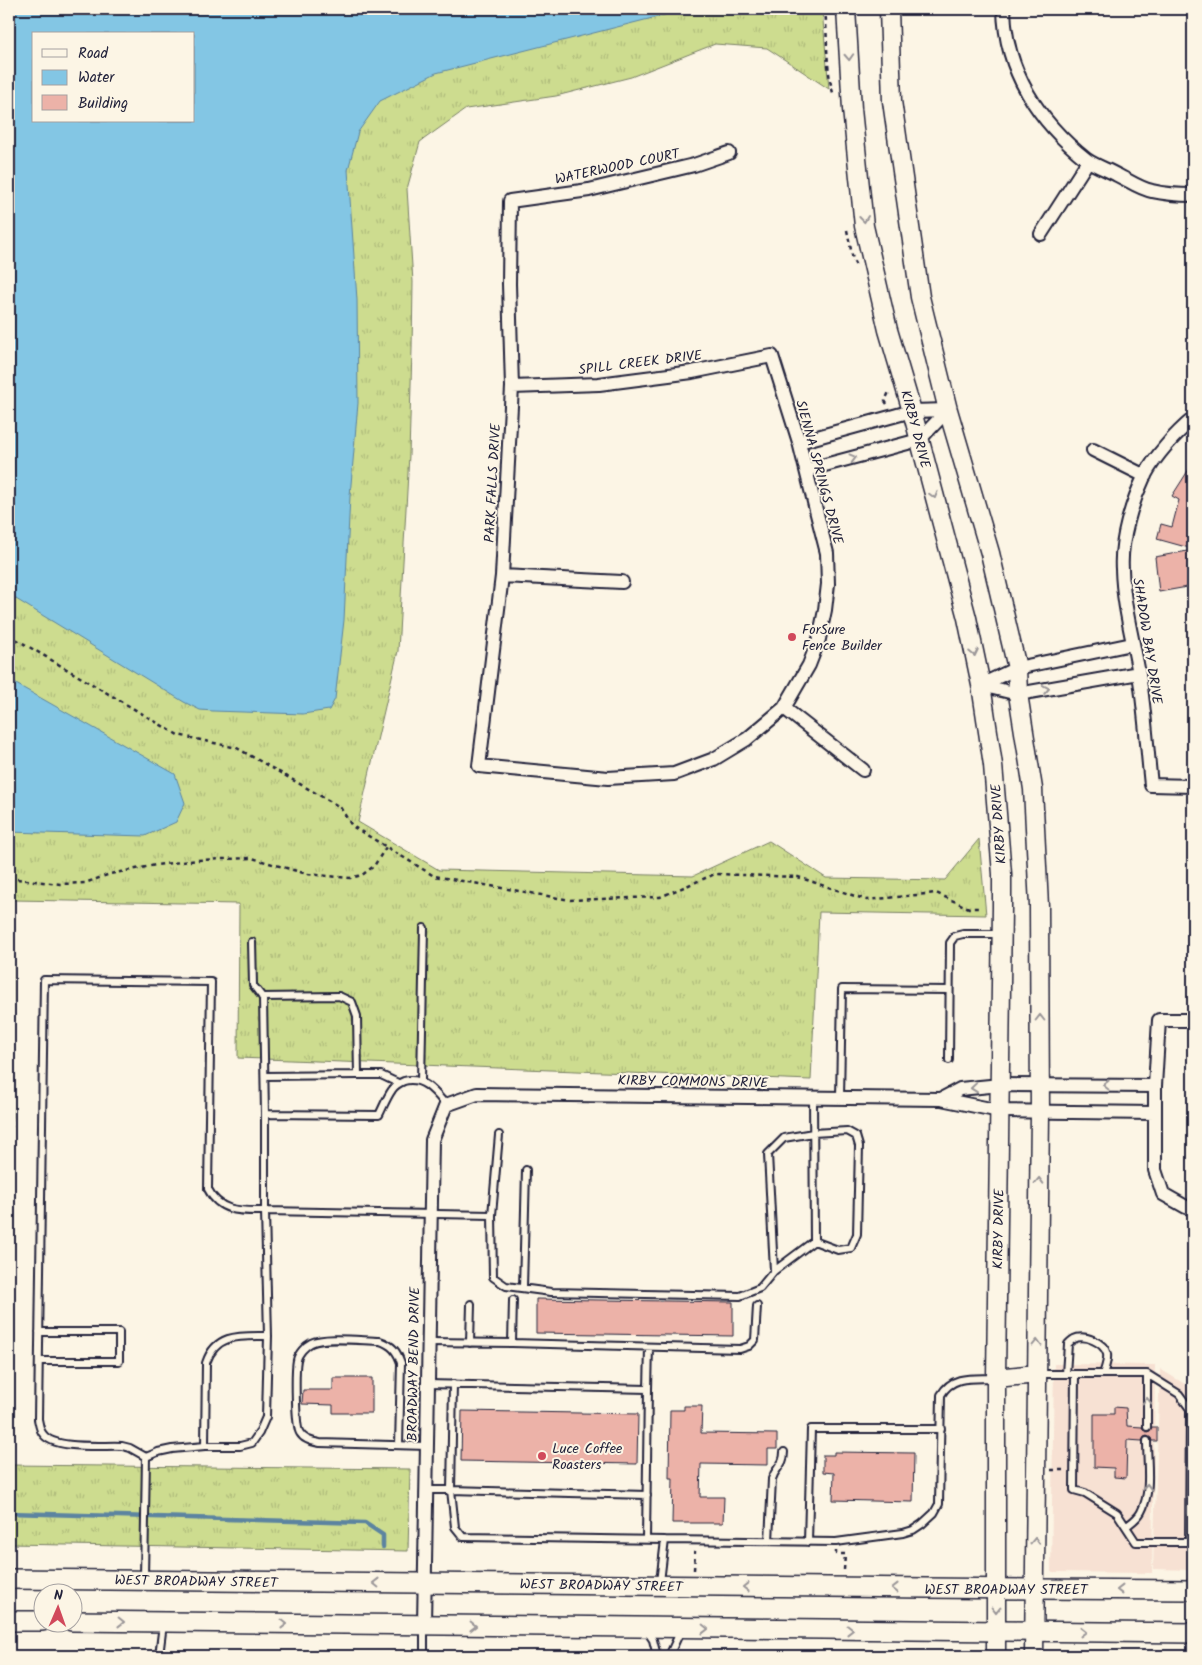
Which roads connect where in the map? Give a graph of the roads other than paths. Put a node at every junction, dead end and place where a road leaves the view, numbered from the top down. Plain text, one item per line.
1 (846, 9) edge
2 (889, 9) edge
3 (1004, 9) edge
4 (729, 153) dead end
5 (1088, 161) junction
6 (1193, 195) edge
7 (510, 201) joint
8 (1041, 234) dead end
9 (772, 356) joint
10 (512, 387) junction
11 (948, 410) junction
12 (912, 411) junction
13 (1193, 418) edge
14 (919, 440) junction
15 (799, 442) junction
16 (1093, 450) dead end
17 (806, 470) junction
18 (1145, 476) junction
19 (502, 576) junction
20 (622, 582) dead end
21 (1132, 644) junction
22 (1017, 668) junction
23 (1139, 673) junction
24 (981, 685) junction
25 (1018, 694) junction
26 (784, 708) junction
27 (479, 766) joint
28 (863, 770) dead end
29 (1193, 786) edge
30 (424, 928) dead end
31 (1001, 934) junction
32 (252, 942) dead end
33 (949, 990) junction
34 (262, 997) junction
35 (1193, 1020) edge
36 (949, 1060) dead end
37 (358, 1075) junction
38 (265, 1076) junction
39 (421, 1081) junction
40 (398, 1083) junction
41 (1000, 1085) junction
42 (1040, 1085) junction
43 (1155, 1086) junction
44 (813, 1097) junction
45 (840, 1098) junction
46 (941, 1099) junction
47 (446, 1105) junction
48 (1000, 1111) junction
49 (1040, 1112) junction
50 (1155, 1113) junction
51 (265, 1114) junction
52 (813, 1133) junction
53 (499, 1135) dead end
54 (526, 1170) dead end
55 (1193, 1208) edge
56 (265, 1211) junction
57 (431, 1214) junction
58 (492, 1215) junction
59 (814, 1241) junction
60 (774, 1271) junction
61 (523, 1288) junction
62 (513, 1300) dead end
63 (471, 1304) dead end
64 (757, 1306) dead end
65 (39, 1332) junction
66 (268, 1336) junction
67 (428, 1342) junction
68 (470, 1343) junction
69 (512, 1343) junction
70 (649, 1347) junction
71 (39, 1361) junction
72 (1037, 1374) junction
73 (1066, 1374) junction
74 (1075, 1374) junction
75 (1103, 1374) junction
76 (1147, 1374) junction
77 (996, 1378) junction
78 (428, 1384) junction
79 (453, 1384) junction
80 (648, 1389) junction
81 (1192, 1412) edge
82 (1147, 1427) dead end
83 (941, 1429) junction
84 (1147, 1441) dead end
85 (399, 1445) junction
86 (205, 1446) junction
87 (427, 1446) junction
88 (784, 1452) dead end
89 (146, 1457) junction
90 (426, 1490) junction
91 (452, 1490) junction
92 (647, 1495) junction
93 (1127, 1526) junction
94 (646, 1539) junction
95 (665, 1540) junction
96 (769, 1542) junction
97 (808, 1542) junction
98 (1191, 1542) edge
99 (9, 1579) edge
100 (144, 1580) junction
101 (424, 1584) junction
102 (660, 1586) junction
103 (996, 1589) junction
104 (1034, 1589) junction
105 (1193, 1590) edge
106 (9, 1621) edge
107 (32, 1621) edge
108 (82, 1622) edge
109 (163, 1622) junction
110 (424, 1625) junction
111 (645, 1628) junction
112 (682, 1628) junction
113 (996, 1632) junction
114 (1034, 1632) junction
115 (1193, 1633) edge
116 (159, 1656) edge
117 (424, 1656) edge
118 (656, 1656) edge
119 (669, 1656) edge
120 (996, 1656) edge
121 (1034, 1656) edge

1 -> 12 main road, KIRBY DRIVE
2 - 11 main road
3 - 5 street
4 - 7 street, WATERWOOD COURT
5 - 6 street
5 - 8 street
7 - 10 street, PARK FALLS DRIVE
9 - 10 street, SPILL CREEK DRIVE
9 - 15 street, SIENNA SPRINGS DRIVE
10 - 19 street, PARK FALLS DRIVE
11 - 12 street
11 - 14 street
11 - 22 main road
12 - 14 main road, KIRBY DRIVE
12 - 15 street
13 - 18 street, SHADOW BAY DRIVE
17 -> 14 street
14 -> 24 main road, KIRBY DRIVE
15 - 17 street, SIENNA SPRINGS DRIVE
16 - 18 street
17 - 26 street, SIENNA SPRINGS DRIVE
18 - 21 street, SHADOW BAY DRIVE
19 - 20 street
19 - 27 street, PARK FALLS DRIVE
21 - 22 street
21 - 23 street, SHADOW BAY DRIVE
22 - 24 street
22 - 25 main road
25 -> 23 street
23 - 29 street, SHADOW BAY DRIVE
24 - 25 street
24 - 31 main road, KIRBY DRIVE
42 -> 25 main road
26 - 27 street, SIENNA SPRINGS DRIVE
26 - 28 street
30 - 39 lane
31 - 33 lane
31 - 41 main road, KIRBY DRIVE
32 - 34 lane
33 - 36 lane
33 - 45 lane
34 - 37 lane
34 - 38 lane
35 - 43 street
37 - 38 lane
37 - 40 lane
38 - 51 lane
39 - 40 lane
39 - 47 lane
40 - 51 lane
41 - 42 street, KIRBY COMMONS DRIVE
41 -> 46 street, KIRBY COMMONS DRIVE
41 - 48 main road, KIRBY DRIVE
43 -> 42 street, KIRBY COMMONS DRIVE
42 - 49 main road
43 - 50 street
44 - 45 street, KIRBY COMMONS DRIVE
44 - 47 street, KIRBY COMMONS DRIVE
44 - 52 lane
45 - 46 street, KIRBY COMMONS DRIVE
46 - 48 street, KIRBY COMMONS DRIVE
47 - 57 street, BROADWAY BEND DRIVE
48 - 49 street, KIRBY COMMONS DRIVE
48 - 77 main road, KIRBY DRIVE
49 - 50 street, KIRBY COMMONS DRIVE
72 -> 49 main road
50 - 55 street
51 - 56 lane
52 - 59 lane
52 - 59 lane
52 - 60 lane
53 - 58 lane
54 - 61 lane
56 - 57 lane
56 - 65 lane
56 - 66 lane
57 - 58 lane
57 - 67 street, BROADWAY BEND DRIVE
58 - 61 lane
59 - 60 lane
60 - 61 lane
62 - 69 lane
63 - 68 lane
64 - 70 lane
65 - 71 lane
65 - 71 lane
66 - 86 lane
66 - 86 lane
67 - 68 lane
67 - 78 street, BROADWAY BEND DRIVE
68 - 69 lane
69 - 70 lane
70 - 80 lane
71 - 89 lane
72 - 73 lane
72 - 77 main road
104 -> 72 main road
73 - 74 lane
73 - 75 lane
74 - 75 lane
74 - 93 lane
75 - 76 lane
76 - 81 lane
82 -> 76 lane
77 - 83 lane
77 - 103 main road, KIRBY DRIVE
78 - 79 lane
78 - 87 street, BROADWAY BEND DRIVE
79 - 80 lane
79 - 91 lane
80 - 92 lane
81 - 98 lane
83 - 97 lane
83 - 97 lane
93 -> 84 lane
85 - 85 lane
85 - 87 lane
86 - 89 lane
87 - 90 street, BROADWAY BEND DRIVE
88 - 96 lane
89 - 100 lane
90 - 91 lane
90 - 101 street, BROADWAY BEND DRIVE
91 - 92 lane
91 - 94 lane
92 - 94 lane
93 - 98 lane
94 - 95 lane
95 - 96 lane
95 - 102 lane
96 - 97 lane
99 - 100 main road, WEST BROADWAY STREET
101 -> 100 main road, WEST BROADWAY STREET
101 - 102 main road, WEST BROADWAY STREET
101 - 110 street, BROADWAY BEND DRIVE
103 -> 102 main road, WEST BROADWAY STREET
103 - 104 main road, WEST BROADWAY STREET
103 -> 113 main road, KIRBY DRIVE
105 -> 104 main road, WEST BROADWAY STREET
104 - 114 main road
106 - 107 main road
108 -> 109 main road
109 -> 110 main road
109 - 116 lane
110 -> 111 main road
110 - 117 lane
111 - 112 main road
111 - 118 lane
112 -> 113 main road
112 - 119 lane
113 - 114 main road
113 - 120 main road, KIRBY DRIVE
114 -> 115 main road
114 - 121 main road

